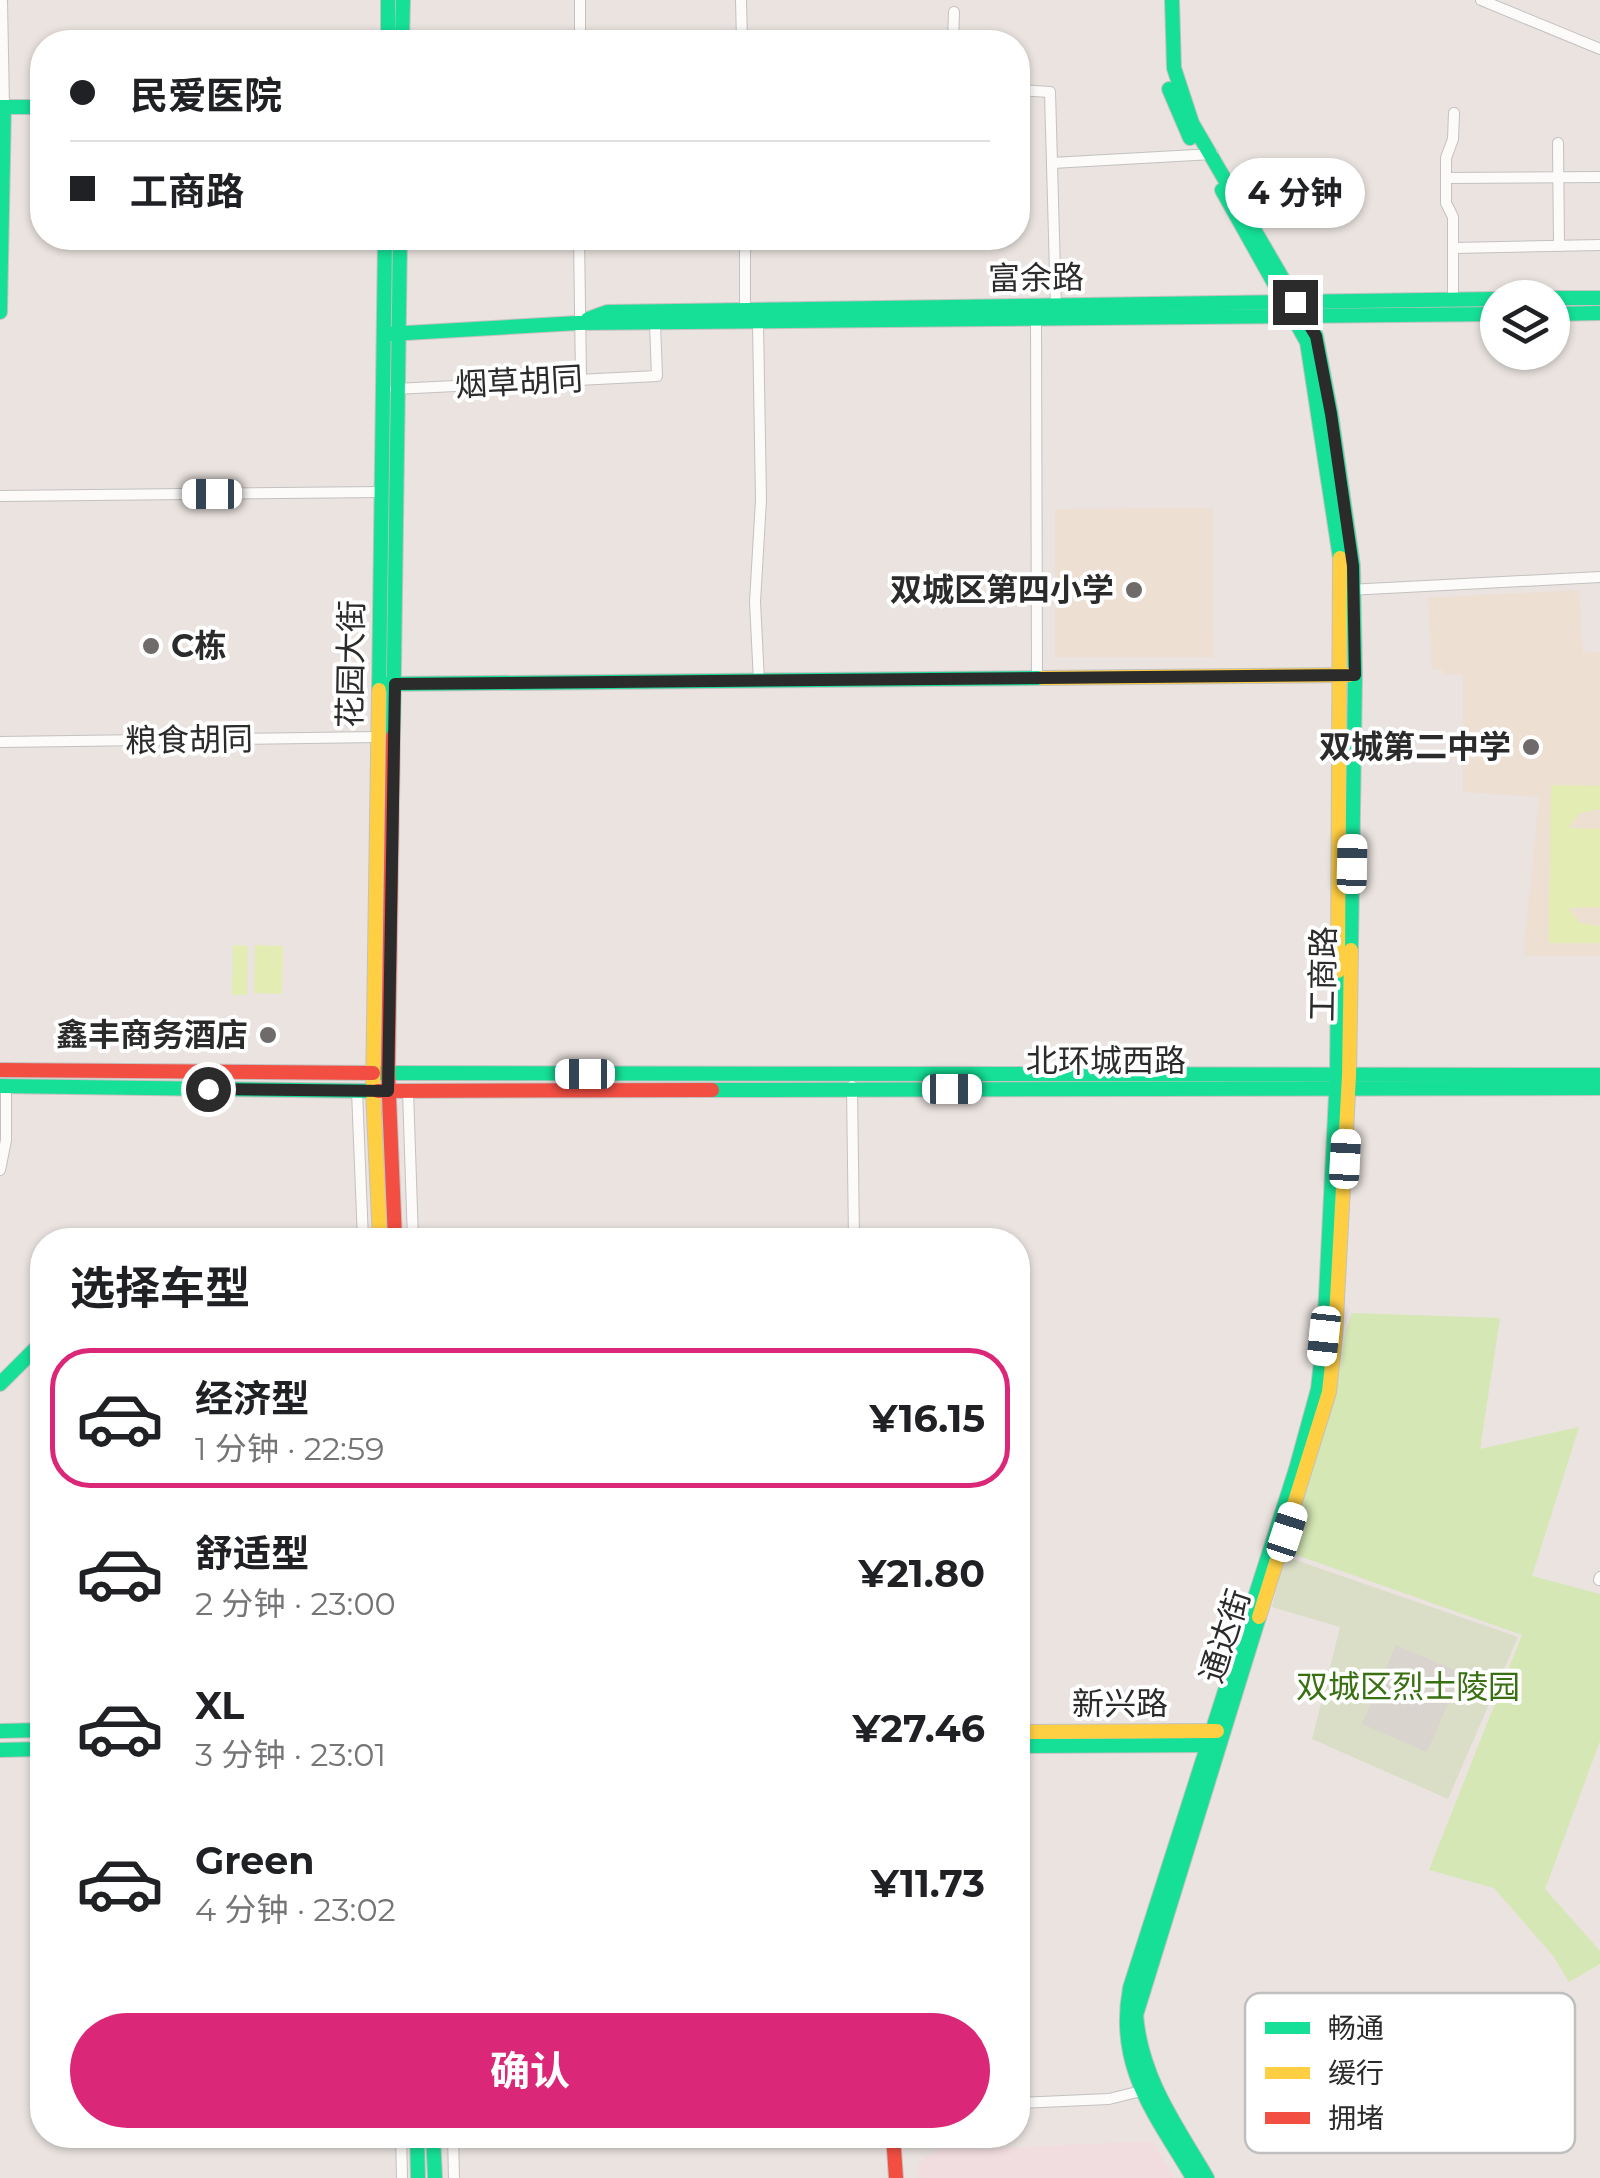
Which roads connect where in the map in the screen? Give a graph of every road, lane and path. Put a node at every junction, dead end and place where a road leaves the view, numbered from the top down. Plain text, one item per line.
1 (2, 0) edge
2 (388, 0) edge
3 (403, 0) edge
4 (580, 0) edge
5 (740, 0) edge
6 (1163, 0) edge
7 (1172, 0) edge
8 (1481, 0) edge
9 (954, 12) dead end
10 (388, 30) edge
11 (402, 30) edge
12 (580, 30) edge
13 (741, 30) edge
14 (953, 30) edge
15 (1600, 50) edge
16 (1030, 91) edge
17 (2, 107) edge
18 (30, 108) edge
19 (1454, 113) dead end
20 (1558, 144) dead end
21 (1208, 154) junction
22 (1052, 163) junction
23 (1558, 177) junction
24 (1600, 177) edge
25 (1446, 178) junction
26 (1600, 245) edge
27 (1559, 246) junction
28 (1454, 248) junction
29 (384, 250) edge
30 (400, 250) edge
31 (578, 250) edge
32 (745, 250) edge
33 (1570, 298) edge
34 (1600, 298) edge
35 (1480, 299) edge
36 (1453, 300) junction
37 (1294, 310) junction
38 (745, 311) junction
39 (0, 312) edge
40 (1056, 312) junction
41 (1600, 313) edge
42 (1480, 314) edge
43 (1570, 314) edge
44 (1036, 319) junction
45 (578, 323) junction
46 (655, 324) junction
47 (758, 324) junction
48 (398, 333) junction
49 (382, 334) junction
50 (581, 378) junction
51 (398, 389) junction
52 (381, 390) junction
53 (382, 492) junction
54 (0, 496) edge
55 (1600, 576) edge
56 (1348, 590) junction
57 (1349, 675) junction
58 (1036, 679) junction
59 (759, 681) junction
60 (378, 684) junction
61 (395, 684) junction
62 (378, 737) junction
63 (0, 742) edge
64 (0, 1070) edge
65 (380, 1073) junction
66 (1600, 1075) edge
67 (852, 1081) junction
68 (1343, 1082) junction
69 (3, 1086) edge
70 (1600, 1088) edge
71 (373, 1091) junction
72 (408, 1091) junction
73 (0, 1170) edge
74 (365, 1228) edge
75 (379, 1228) edge
76 (393, 1228) edge
77 (413, 1228) edge
78 (854, 1228) edge
79 (30, 1354) edge
80 (0, 1384) edge
81 (30, 1730) edge
82 (0, 1731) edge
83 (1030, 1732) edge
84 (1214, 1738) junction
85 (1030, 1746) edge
86 (30, 1749) edge
87 (0, 1750) edge
88 (1150, 2090) junction
89 (1030, 2102) edge
90 (401, 2148) edge
91 (417, 2148) edge
92 (434, 2148) edge
93 (453, 2148) edge
94 (893, 2148) edge
95 (402, 2178) edge
96 (418, 2178) edge
97 (435, 2178) edge
98 (454, 2178) edge
99 (896, 2178) edge
100 (1193, 2178) edge
101 (1207, 2178) edge

1 - 17 street
2 - 10 main road
3 - 11 main road
4 - 12 street
5 - 13 street
6 - 21 main road, 工商路
7 - 21 main road, 工商路
8 - 15 street
9 - 14 street
16 - 22 street
17 - 18 main road
17 - 39 main road
19 - 25 street
20 - 23 street
21 - 22 street
21 - 37 main road, 工商路
22 - 40 street
23 - 24 street
23 - 25 street
23 - 27 street
25 - 28 street
26 - 27 street
27 - 28 street
28 - 36 street
29 - 49 main road, 花园大街
30 - 48 main road, 花园大街
31 - 45 street
32 - 38 street
33 - 34 main road
35 - 36 main road, 富余路
36 - 37 main road, 富余路
37 - 40 main road, 富余路
37 - 42 main road, 富余路
37 - 56 main road, 工商路
38 - 40 main road, 富余路
38 - 45 main road, 富余路
40 - 44 main road, 富余路
41 - 43 main road
44 - 47 main road, 富余路
44 - 58 street
45 - 46 main road, 富余路
45 - 48 main road, 富余路
45 - 50 street
46 - 47 main road, 富余路
46 - 50 street, 烟草胡同
47 - 59 street
48 - 49 main road, 富余路
48 - 51 main road, 花园大街
49 - 52 main road, 花园大街
50 - 51 street, 烟草胡同
51 - 52 street, 烟草胡同
51 - 61 main road, 花园大街
52 - 53 main road, 花园大街
53 - 54 street
53 - 60 main road, 花园大街
55 - 56 street
56 - 57 main road, 工商路
57 - 58 main road
57 - 68 main road, 工商路
58 - 59 main road
59 - 61 main road
60 - 61 main road
60 - 62 main road, 花园大街
61 - 65 main road, 花园大街
62 - 63 street, 粮食胡同
62 - 65 main road, 花园大街
64 - 65 main road, 北环城西路
65 - 67 main road, 北环城西路
65 - 71 main road, 花园大街
66 - 68 main road, 北环城西路
67 - 68 main road, 北环城西路
67 - 72 main road, 北环城西路
67 - 78 street
68 - 70 main road, 北环城西路
68 - 84 main road, 通达街
69 - 71 main road, 北环城西路
69 - 73 street
71 - 72 main road, 北环城西路
71 - 74 street
71 - 75 main road
71 - 76 main road
72 - 77 street
79 - 80 main road
81 - 82 main road
83 - 84 main road, 新兴路
84 - 85 main road, 新兴路
84 - 88 main road, 通达街
86 - 87 main road
88 - 89 street
88 - 100 main road, 通达街
88 - 101 main road, 通达街
90 - 95 street
91 - 96 main road
92 - 97 main road
93 - 98 street
94 - 99 main road

